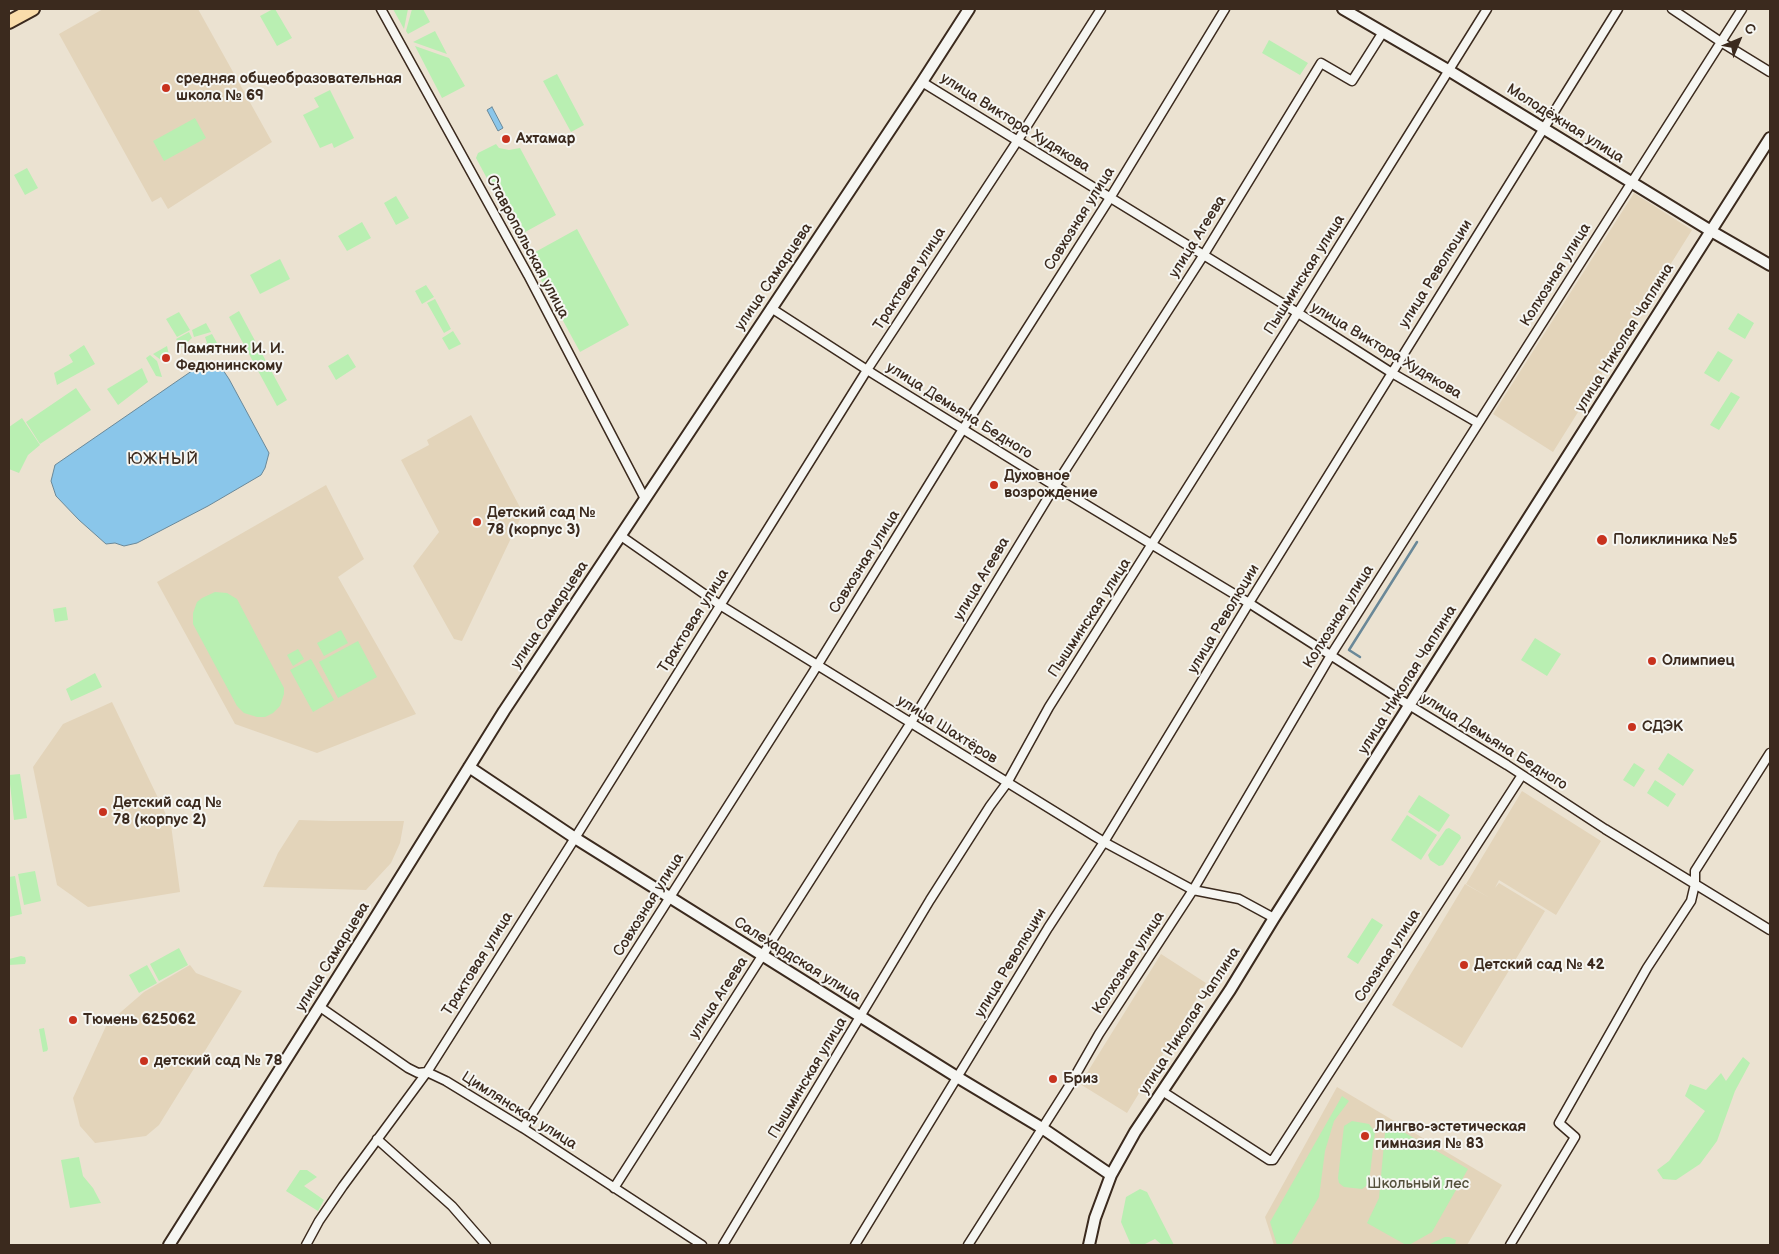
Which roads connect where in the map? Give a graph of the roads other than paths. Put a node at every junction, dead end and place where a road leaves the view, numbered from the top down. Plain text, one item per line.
1 (33, 9) edge
2 (382, 9) edge
3 (969, 9) edge
4 (1101, 9) edge
5 (1225, 9) edge
6 (1487, 9) edge
7 (1618, 9) edge
8 (1672, 9) edge
9 (1742, 9) edge
10 (1347, 10) edge
11 (9, 22) edge
12 (1382, 32) junction
13 (1721, 42) junction
14 (1448, 70) junction
15 (1770, 72) edge
16 (922, 82) junction
17 (1542, 129) junction
18 (1770, 138) edge
19 (1018, 140) junction
20 (1631, 182) junction
21 (1110, 198) junction
22 (1711, 231) junction
23 (1203, 256) junction
24 (1770, 265) edge
25 (771, 308) junction
26 (1298, 314) junction
27 (866, 370) junction
28 (1392, 374) junction
29 (1478, 422) junction
30 (963, 429) junction
31 (1055, 486) junction
32 (645, 499) junction
33 (620, 536) junction
34 (1152, 544) junction
35 (1249, 603) junction
36 (720, 605) junction
37 (1331, 656) junction
38 (817, 666) junction
39 (1410, 706) junction
40 (910, 724) junction
41 (1770, 753) edge
42 (469, 767) junction
43 (1522, 775) junction
44 (1007, 783) junction
45 (575, 838) junction
46 (1104, 842) junction
47 (1695, 884) junction
48 (1192, 890) junction
49 (670, 898) junction
50 (1274, 918) junction
51 (1770, 930) edge
52 (762, 956) junction
53 (320, 1006) junction
54 (860, 1017) junction
55 (427, 1072) junction
56 (957, 1078) junction
57 (1162, 1091) junction
58 (523, 1128) junction
59 (1042, 1128) junction
60 (377, 1139) junction
61 (1111, 1175) junction
62 (614, 1188) junction
63 (169, 1245) edge
64 (306, 1245) edge
65 (486, 1245) edge
66 (702, 1245) edge
67 (723, 1245) edge
68 (855, 1245) edge
69 (968, 1245) edge
70 (1089, 1245) edge
71 (1510, 1245) edge

1 - 11 main road
2 - 32 street, Ставропольская улица
3 - 16 street, улица Самарцева
4 - 19 street, Трактовая улица
5 - 21 street, Совхозная улица
6 - 14 street, Пышминская улица
7 - 17 street, улица Революции
8 - 13 street
9 - 13 street, Колхозная улица
10 - 12 street, Молодёжная улица
12 - 14 street, Молодёжная улица
12 - 23 street, улица Агеева
13 - 15 street
13 - 20 street, Колхозная улица
14 - 17 street, Молодёжная улица
14 - 26 street, Пышминская улица
16 - 19 street, улица Виктора Худякова
16 - 25 street, улица Самарцева
17 - 20 street, Молодёжная улица
17 - 28 street, улица Революции
18 - 22 street, улица Николая Чаплина
19 - 21 street, улица Виктора Худякова
19 - 27 street, Трактовая улица
20 - 22 street, Молодёжная улица
20 - 29 street, Колхозная улица
21 - 23 street, улица Виктора Худякова
21 - 30 street, Совхозная улица
22 - 24 street, Молодёжная улица
22 - 39 street, улица Николая Чаплина
23 - 26 street, улица Виктора Худякова
23 - 31 street, улица Агеева
25 - 27 street, улица Демьяна Бедного
25 - 32 street, улица Самарцева
26 - 28 street, улица Виктора Худякова
26 - 34 street, Пышминская улица
27 - 30 street, улица Демьяна Бедного
27 - 36 street, Трактовая улица
28 - 29 street, улица Виктора Худякова
28 - 35 street, улица Революции
29 - 37 street, Колхозная улица
30 - 31 street, улица Демьяна Бедного
30 - 38 street, Совхозная улица
31 - 34 street, улица Демьяна Бедного
31 - 40 street, улица Агеева
32 - 33 street, улица Самарцева
33 - 36 street, улица Шахтёров
33 - 42 street, улица Самарцева
34 - 35 street, улица Демьяна Бедного
34 - 44 street, Пышминская улица
35 - 37 street, улица Демьяна Бедного
35 - 46 street, улица Революции
36 - 38 street, улица Шахтёров
36 - 45 street, Трактовая улица
37 - 39 street, улица Демьяна Бедного
37 - 48 street, Колхозная улица
38 - 40 street, улица Шахтёров
38 - 49 street, Совхозная улица
39 - 43 street, улица Демьяна Бедного
39 - 50 street, улица Николая Чаплина
40 - 44 street, улица Шахтёров
40 - 52 street, улица Агеева
41 - 47 street
42 - 45 street, Салехардская улица
42 - 53 street, улица Самарцева
43 - 47 street, улица Демьяна Бедного
43 - 57 street, Союзная улица
44 - 46 street, улица Шахтёров
44 - 54 street, Пышминская улица
45 - 49 street, Салехардская улица
45 - 55 street, Трактовая улица
46 - 48 street, улица Шахтёров
46 - 56 street, улица Революции
47 - 51 street, улица Демьяна Бедного
47 - 71 street
48 - 50 street, улица Шахтёров
48 - 59 street, Колхозная улица
49 - 52 street, Салехардская улица
49 - 58 street, Совхозная улица
50 - 57 street, улица Николая Чаплина
52 - 54 street, Салехардская улица
52 - 62 street, улица Агеева
53 - 55 street, Цимлянская улица
53 - 63 street, улица Самарцева
54 - 56 street, Салехардская улица
54 - 67 street, Пышминская улица
55 - 58 street, Цимлянская улица
55 - 60 street, Трактовая улица
56 - 59 street, Салехардская улица
56 - 68 street, улица Революции
57 - 61 street, улица Николая Чаплина
58 - 62 street, Цимлянская улица
59 - 61 street, Салехардская улица
59 - 69 street, Колхозная улица
60 - 64 street, Трактовая улица
60 - 65 street
61 - 70 street, улица Николая Чаплина
62 - 66 street, Цимлянская улица

